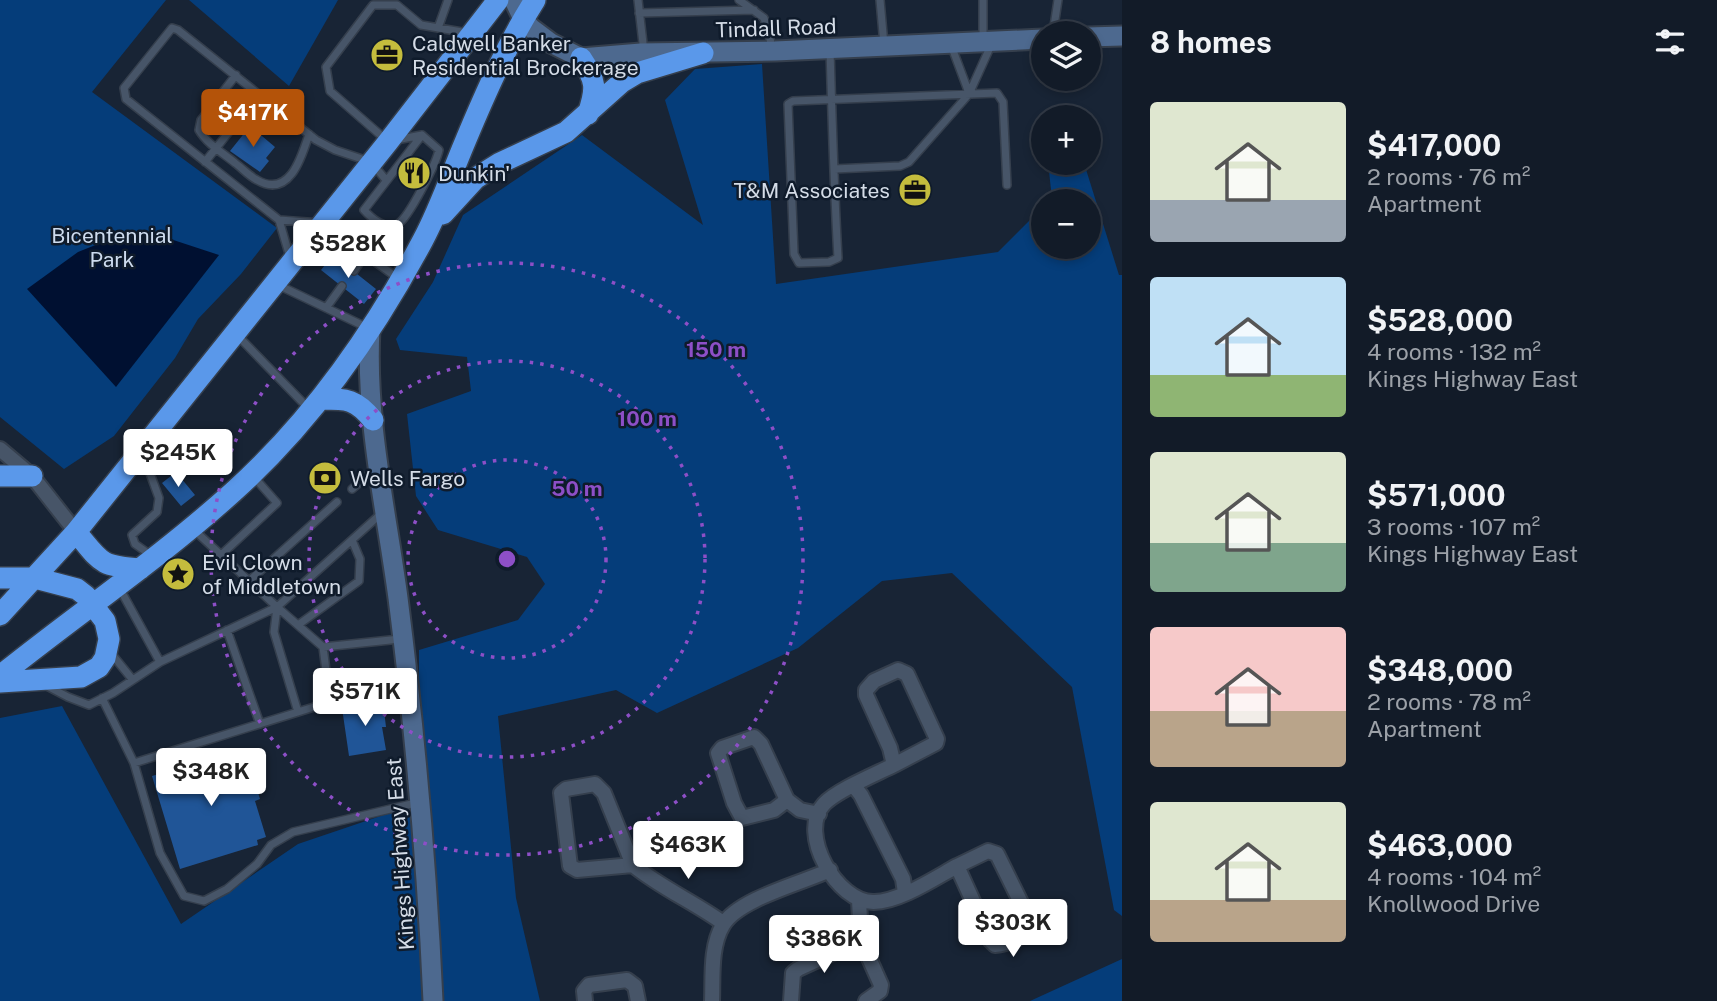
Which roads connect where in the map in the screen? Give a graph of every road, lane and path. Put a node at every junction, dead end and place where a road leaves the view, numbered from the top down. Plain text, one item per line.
1 (448, 0) edge
2 (498, 0) edge
3 (535, 0) edge
4 (638, 0) edge
5 (739, 0) edge
6 (880, 0) edge
7 (983, 0) edge
8 (1058, 0) edge
9 (518, 9) edge
10 (754, 10) junction
11 (639, 13) junction
12 (480, 18) edge
13 (1055, 21) edge
14 (438, 28) junction
15 (1122, 36) edge
16 (1101, 37) edge
17 (1031, 40) edge
18 (988, 42) junction
19 (951, 43) junction
20 (884, 46) junction
21 (830, 49) junction
22 (773, 51) junction
23 (644, 53) junction
24 (703, 53) junction
25 (581, 58) junction
26 (236, 75) junction
27 (259, 94) junction
28 (969, 94) junction
29 (832, 100) junction
30 (588, 114) junction
31 (309, 134) junction
32 (422, 135) junction
33 (388, 142) junction
34 (217, 148) junction
35 (205, 162) junction
36 (371, 162) junction
37 (834, 169) junction
38 (386, 180) junction
39 (424, 185) junction
40 (1007, 185) dead end
41 (437, 196) junction
42 (279, 220) junction
43 (321, 223) junction
44 (423, 240) junction
45 (365, 255) junction
46 (291, 262) junction
47 (354, 271) dead end
48 (400, 279) junction
49 (275, 283) junction
50 (342, 286) dead end
51 (326, 308) junction
52 (370, 329) junction
53 (235, 333) junction
54 (315, 404) junction
55 (373, 420) junction
56 (0, 449) edge
57 (141, 450) junction
58 (379, 465) junction
59 (251, 474) junction
60 (0, 476) edge
61 (32, 476) junction
62 (352, 489) dead end
63 (337, 502) dead end
64 (386, 510) junction
65 (192, 528) junction
66 (76, 532) junction
67 (352, 540) junction
68 (221, 555) junction
69 (147, 563) junction
70 (0, 578) edge
71 (35, 578) junction
72 (249, 581) junction
73 (118, 586) junction
74 (92, 605) junction
75 (277, 607) junction
76 (0, 615) edge
77 (298, 625) junction
78 (227, 630) junction
79 (403, 638) junction
80 (323, 647) junction
81 (108, 650) junction
82 (160, 662) junction
83 (0, 676) edge
84 (132, 678) junction
85 (37, 681) junction
86 (0, 682) edge
87 (409, 691) junction
88 (102, 698) junction
89 (330, 702) junction
90 (298, 712) junction
91 (260, 724) junction
92 (134, 763) junction
93 (894, 765) junction
94 (854, 786) junction
95 (787, 800) junction
96 (421, 802) junction
97 (819, 814) junction
98 (633, 865) junction
99 (957, 866) junction
100 (830, 870) junction
101 (905, 893) junction
102 (859, 900) junction
103 (723, 923) junction
104 (861, 940) junction
105 (433, 1001) edge
106 (585, 1001) edge
107 (638, 1001) edge
108 (712, 1001) edge
109 (791, 1001) edge
110 (866, 1001) edge

1 - 14 lane
2 - 12 highway
3 - 9 highway
4 - 11 lane
5 - 10 lane
6 - 20 lane
7 - 18 lane
8 - 13 lane
9 - 25 street
9 - 41 highway
10 - 11 lane
10 - 22 lane
11 - 23 lane
12 - 14 lane
12 - 33 highway
14 - 33 lane
15 - 16 street
17 - 18 street, Tindall Road
18 - 19 street, Tindall Road
18 - 28 lane
19 - 20 street, Tindall Road
19 - 28 lane
20 - 21 street, Tindall Road
21 - 22 street, Tindall Road
21 - 29 lane
22 - 24 street, Tindall Road
23 - 24 street, Tindall Road
23 - 25 street, Tindall Road
24 - 30 highway
25 - 30 highway
26 - 27 lane
26 - 34 lane
26 - 35 lane
27 - 31 lane
27 - 34 lane
28 - 29 lane
28 - 37 lane
28 - 40 lane
29 - 37 lane
29 - 37 lane
30 - 44 highway
31 - 34 lane
31 - 36 lane
32 - 33 lane
32 - 38 lane
32 - 39 lane
33 - 36 highway
34 - 35 lane
35 - 42 lane
36 - 38 lane
36 - 43 highway
38 - 39 lane
39 - 41 lane
41 - 44 highway
42 - 43 lane
42 - 46 lane
43 - 45 lane
43 - 46 highway
44 - 48 highway
45 - 47 lane
45 - 48 lane
46 - 49 highway
48 - 52 highway
49 - 51 lane
49 - 53 highway
50 - 51 lane
51 - 52 lane
52 - 54 highway
52 - 55 street, Kings Highway East
53 - 54 lane
53 - 57 highway
54 - 55 highway
54 - 59 highway
55 - 58 street, Kings Highway East
56 - 61 street
57 - 66 highway
57 - 69 lane
58 - 62 lane
58 - 64 street, Kings Highway East
59 - 65 highway
59 - 68 lane
60 - 61 highway
61 - 66 street
63 - 72 lane
64 - 67 lane
64 - 79 street, Kings Highway East
65 - 68 lane
65 - 69 highway
66 - 69 highway
66 - 71 highway
67 - 75 lane
67 - 77 lane
68 - 72 lane
69 - 73 highway
70 - 71 highway
71 - 74 highway
71 - 76 highway
72 - 75 lane
73 - 74 highway
73 - 82 lane
74 - 81 highway
74 - 83 highway
75 - 77 lane
75 - 78 lane
75 - 90 lane
77 - 80 lane
78 - 82 lane
78 - 91 lane
79 - 80 lane
79 - 87 street, Kings Highway East
80 - 89 lane
81 - 84 lane
81 - 85 highway
82 - 84 lane
84 - 88 lane
85 - 86 highway
85 - 88 lane
87 - 89 lane
87 - 96 street, Kings Highway East
88 - 92 lane
89 - 90 lane
90 - 91 lane
91 - 92 lane
92 - 96 lane
93 - 93 street
93 - 94 street
94 - 97 street
94 - 101 street
95 - 95 street
95 - 97 street
96 - 105 street, Kings Highway East
97 - 100 street
98 - 98 street
98 - 103 street
99 - 99 street
99 - 101 street
100 - 102 street
100 - 103 street
101 - 102 street
102 - 104 street
103 - 108 street
104 - 109 street
104 - 110 street
106 - 107 street

